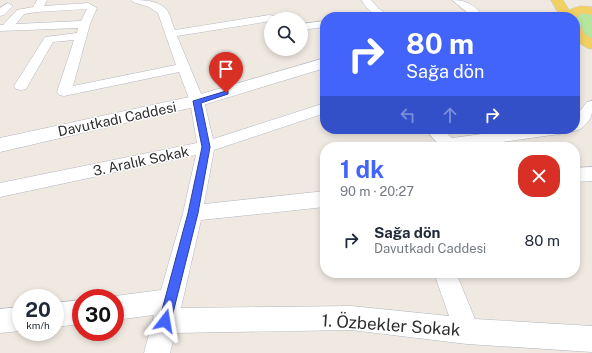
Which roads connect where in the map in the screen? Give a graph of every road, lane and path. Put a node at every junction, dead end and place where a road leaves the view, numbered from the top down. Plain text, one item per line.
1 (136, 0) edge
2 (366, 0) edge
3 (456, 0) edge
4 (557, 0) edge
5 (580, 0) edge
6 (40, 4) edge
7 (8, 6) dead end
8 (592, 6) edge
9 (374, 10) junction
10 (592, 11) edge
11 (371, 12) edge
12 (377, 12) edge
13 (474, 12) edge
14 (564, 12) edge
15 (575, 12) edge
16 (0, 13) edge
17 (264, 19) edge
18 (85, 24) junction
19 (320, 25) edge
20 (308, 26) edge
21 (4, 28) edge
22 (171, 34) junction
23 (81, 36) junction
24 (580, 36) edge
25 (592, 46) edge
26 (320, 64) edge
27 (184, 67) junction
28 (21, 86) dead end
29 (197, 101) junction
30 (592, 105) edge
31 (320, 110) edge
32 (580, 121) edge
33 (438, 134) edge
34 (522, 134) edge
35 (446, 142) edge
36 (463, 142) edge
37 (0, 145) edge
38 (206, 147) junction
39 (592, 174) edge
40 (580, 175) edge
41 (0, 190) edge
42 (320, 200) edge
43 (193, 213) junction
44 (447, 278) edge
45 (124, 309) edge
46 (168, 311) junction
47 (12, 320) edge
48 (0, 321) edge
49 (467, 331) junction
50 (592, 338) edge
51 (157, 353) edge

1 - 22 street
2 - 9 street
3 - 13 street
4 - 14 main road
5 - 8 main road
6 - 18 street
6 - 21 street
7 - 16 street
9 - 11 street
9 - 12 street
10 - 15 main road
17 - 22 street
18 - 21 street
18 - 23 street
19 - 20 street
22 - 27 street
23 - 27 street
23 - 28 street
24 - 25 main road
26 - 29 main road, Davutkadı Caddesi
27 - 29 street
29 - 37 main road, Davutkadı Caddesi
29 - 38 street
30 - 32 street
31 - 38 street, 3. Aralık Sokak
33 - 35 street
34 - 36 street
38 - 41 street, 3. Aralık Sokak
38 - 43 street
39 - 40 street
42 - 43 street
43 - 46 street
44 - 49 street
45 - 46 street, 1. Özbekler Sokak
46 - 49 street, 1. Özbekler Sokak
46 - 51 street
47 - 48 street
49 - 50 street, 1. Özbekler Sokak

